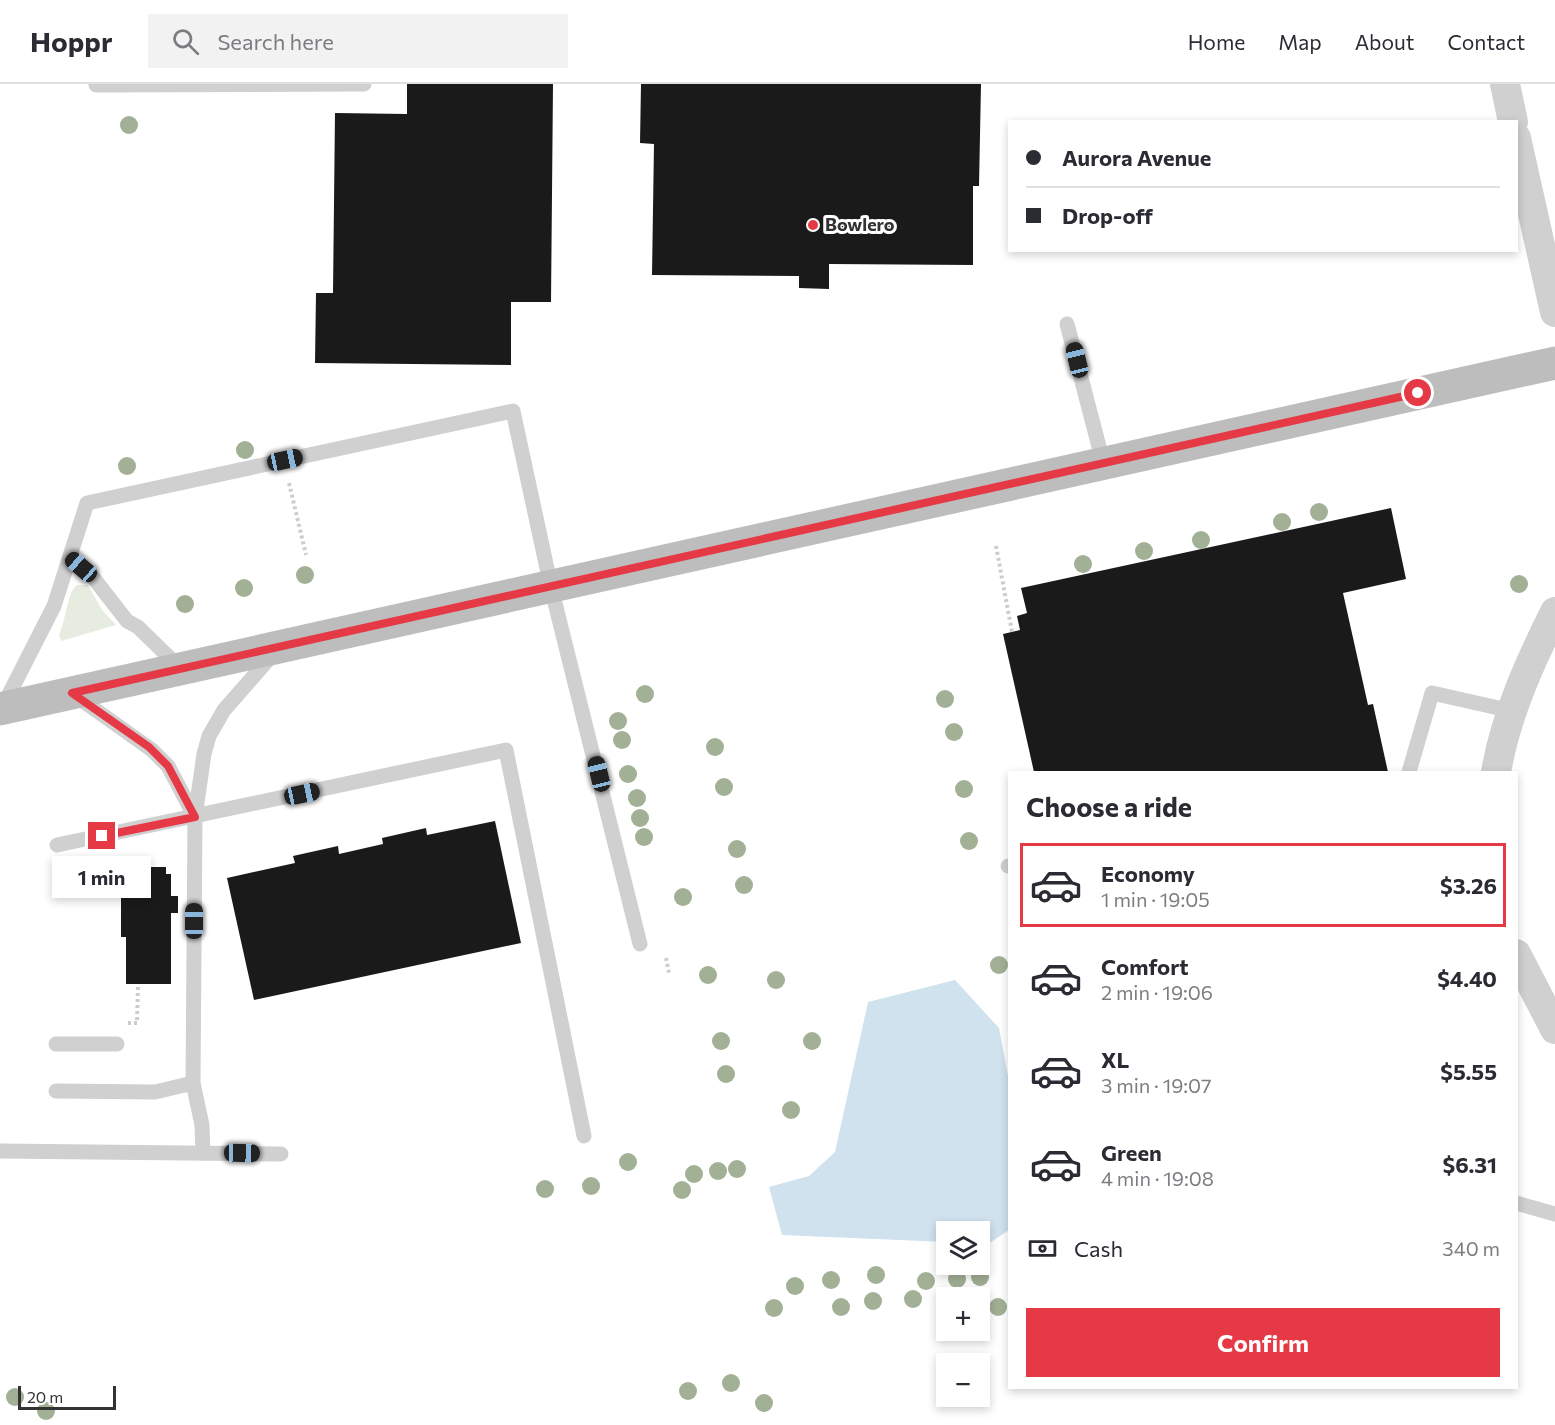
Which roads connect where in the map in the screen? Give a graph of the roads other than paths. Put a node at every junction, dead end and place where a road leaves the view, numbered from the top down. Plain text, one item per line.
1 (364, 84) edge
2 (1506, 84) edge
3 (96, 85) edge
4 (1513, 120) edge
5 (1518, 147) edge
6 (1555, 312) edge
7 (1067, 324) dead end
8 (1555, 363) edge
9 (1103, 462) junction
10 (71, 558) junction
11 (551, 587) junction
12 (1555, 612) edge
13 (278, 648) junction
14 (182, 669) junction
15 (72, 693) junction
16 (1, 709) edge
17 (1512, 711) junction
18 (1409, 771) edge
19 (1496, 771) edge
20 (195, 817) junction
21 (57, 845) dead end
22 (640, 944) dead end
23 (1518, 962) edge
24 (1555, 1029) edge
25 (56, 1044) dead end
26 (117, 1044) dead end
27 (193, 1083) junction
28 (56, 1091) dead end
29 (584, 1136) dead end
30 (0, 1151) edge
31 (203, 1153) junction
32 (281, 1154) dead end
33 (1518, 1204) edge
34 (1555, 1214) edge

1 - 3 lane
2 - 4 street
5 - 6 street
7 - 9 lane
8 - 9 main road
9 - 11 main road
10 - 11 lane
10 - 14 lane
10 - 16 lane
11 - 13 main road
11 - 22 lane
12 - 17 street
13 - 14 main road
13 - 20 lane
14 - 15 main road
15 - 16 main road
15 - 20 lane
17 - 18 lane
17 - 19 street
20 - 21 lane
20 - 27 lane
20 - 29 lane
23 - 24 street
25 - 26 lane
27 - 28 lane
27 - 31 lane
30 - 31 lane
31 - 32 lane
33 - 34 lane

